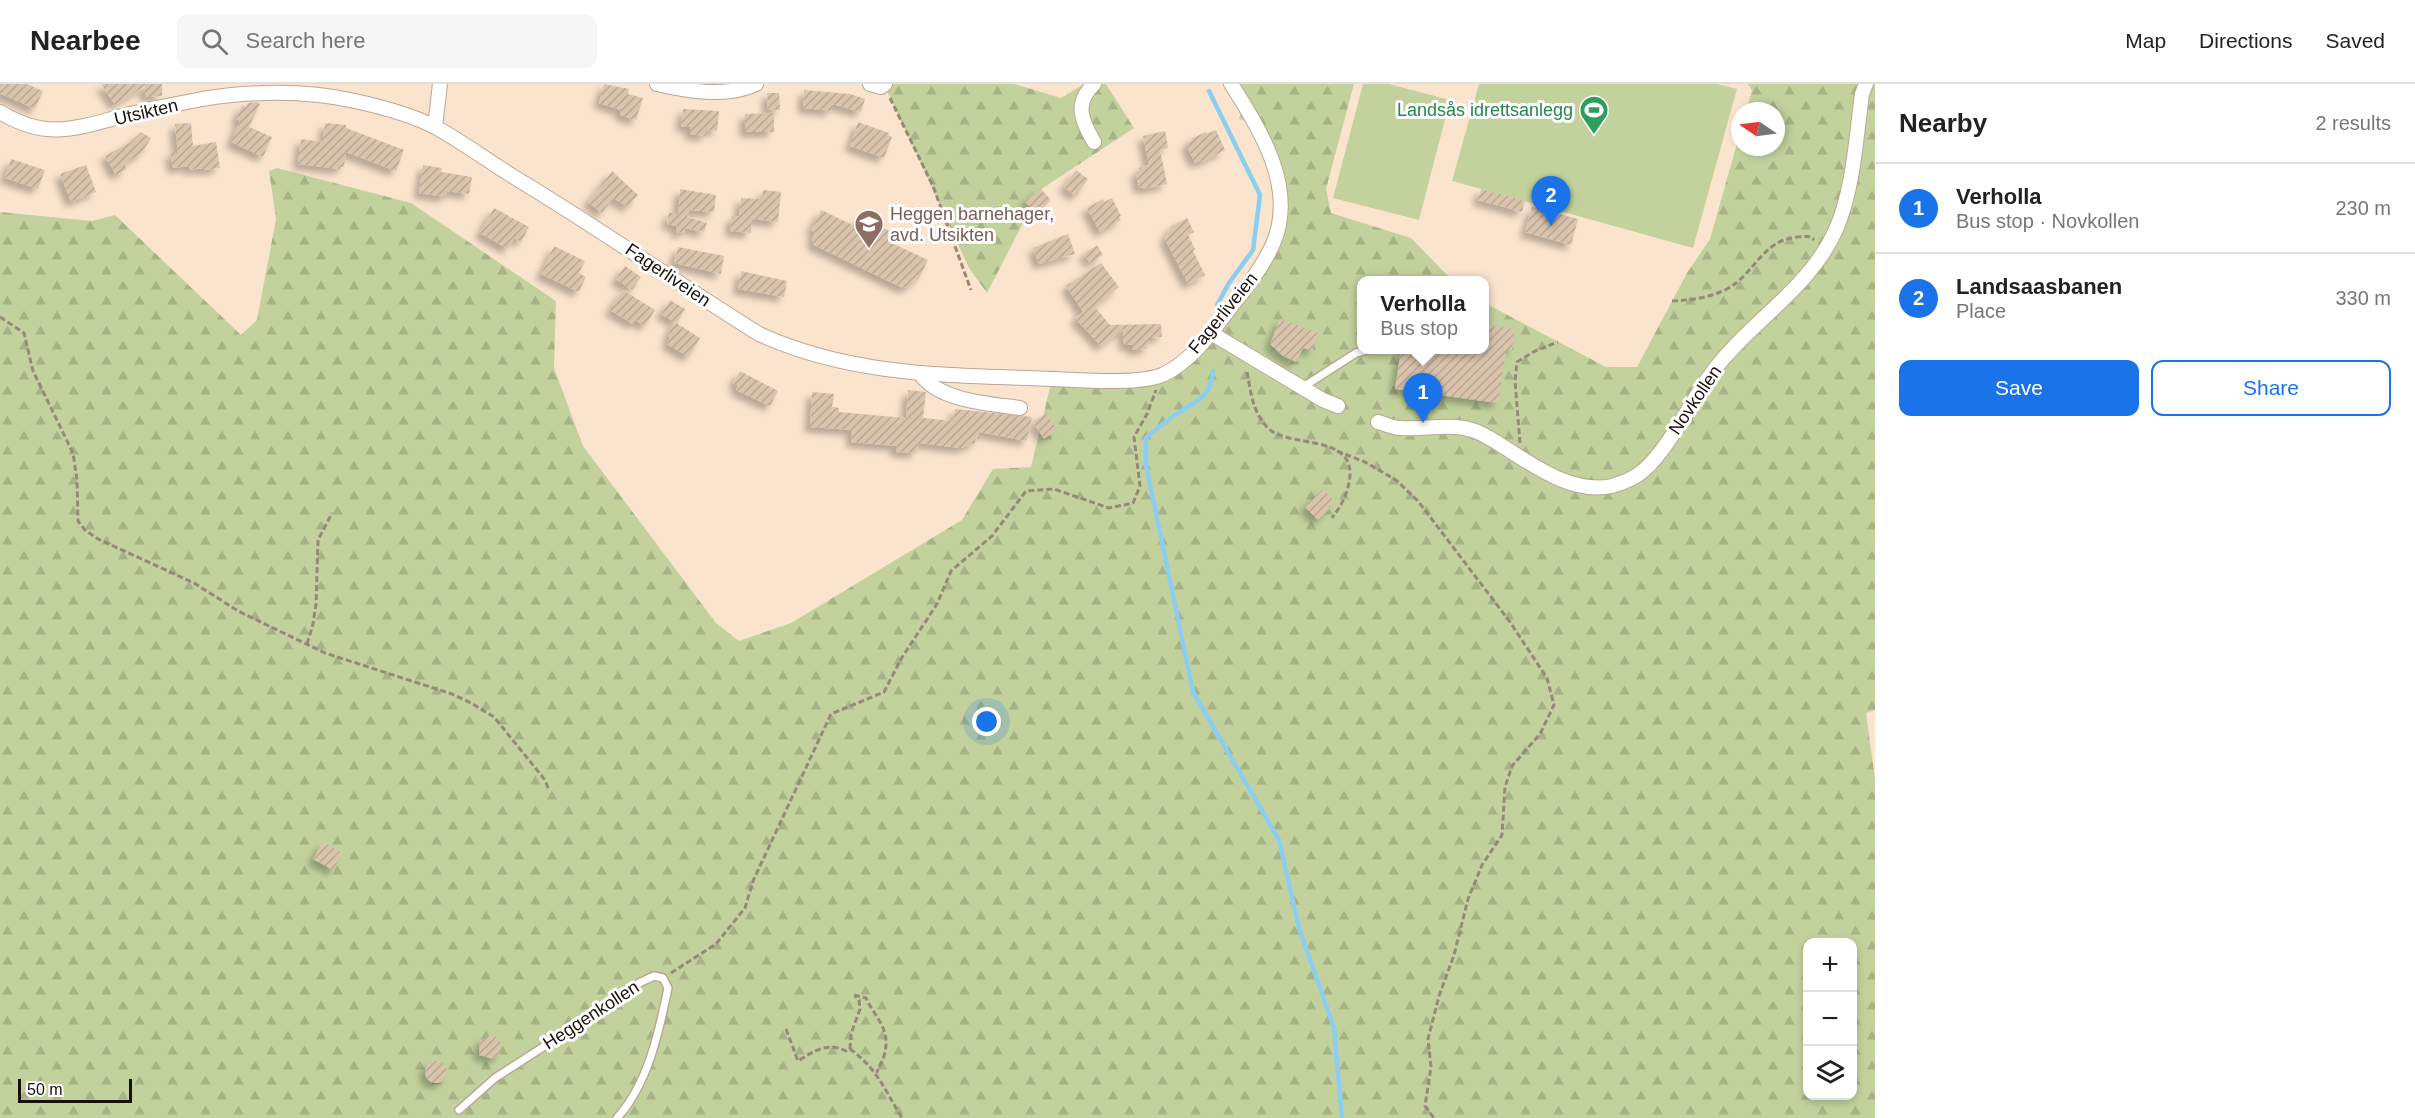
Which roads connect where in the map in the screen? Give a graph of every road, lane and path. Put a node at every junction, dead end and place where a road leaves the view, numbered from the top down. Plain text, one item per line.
1 (440, 84) edge
2 (657, 84) edge
3 (756, 84) edge
4 (870, 84) edge
5 (1094, 84) edge
6 (1232, 84) edge
7 (1866, 84) edge
8 (885, 85) edge
9 (0, 112) edge
10 (435, 127) junction
11 (1094, 142) dead end
12 (1824, 250) junction
13 (971, 290) dead end
14 (1672, 301) dead end
15 (0, 317) edge
16 (1211, 333) junction
17 (1558, 342) dead end
18 (1246, 353) junction
19 (1357, 353) edge
20 (920, 373) junction
21 (1162, 375) junction
22 (1303, 387) junction
23 (1338, 406) dead end
24 (1020, 408) dead end
25 (1378, 422) dead end
26 (1337, 451) junction
27 (1520, 457) junction
28 (332, 513) dead end
29 (1332, 518) dead end
30 (307, 644) junction
31 (548, 788) dead end
32 (663, 978) junction
33 (786, 1029) dead end
34 (850, 1049) junction
35 (877, 1075) junction
36 (459, 1110) dead end
37 (617, 1118) edge
38 (902, 1118) edge
39 (1434, 1118) edge

1 - 10 street
2 - 3 street
4 - 8 street
5 - 11 street
6 - 16 street, Fagerliveien
7 - 12 street, Novkollen
8 - 13 path
9 - 10 street, Utsikten
10 - 20 street, Fagerliveien
12 - 14 path
12 - 27 street, Novkollen
15 - 30 path
16 - 18 street
16 - 21 street, Fagerliveien
17 - 27 path
18 - 22 street
18 - 26 path
19 - 22 lane
20 - 21 street, Fagerliveien
20 - 24 street
21 - 32 path
22 - 23 street
25 - 27 street, Novkollen
26 - 29 path
26 - 39 path
28 - 30 path
30 - 31 path
32 - 36 lane, Heggenkollen
32 - 37 lane, Heggenkollen
33 - 34 path
34 - 35 path
34 - 35 path
35 - 38 path

